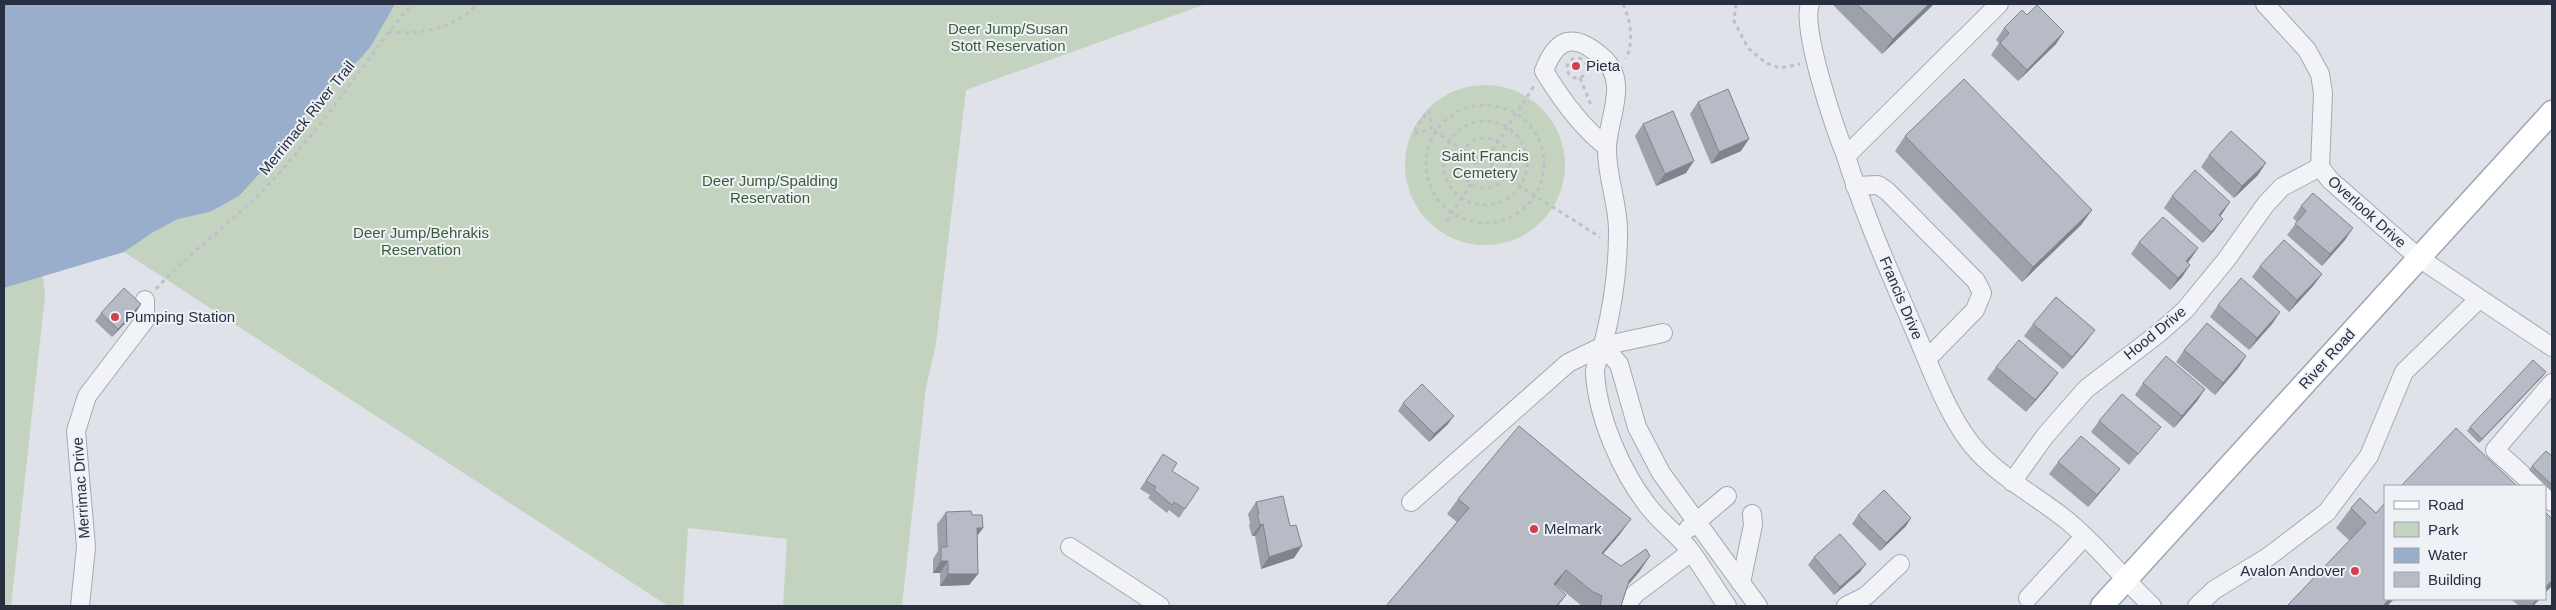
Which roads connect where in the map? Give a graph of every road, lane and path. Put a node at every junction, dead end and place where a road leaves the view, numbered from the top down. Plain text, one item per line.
1 (412, 4) edge
2 (476, 4) edge
3 (1623, 4) edge
4 (1736, 4) edge
5 (1810, 4) edge
6 (1999, 4) edge
7 (2265, 4) edge
8 (389, 31) junction
9 (1818, 62) junction
10 (1586, 70) joint
11 (1544, 71) junction
12 (1617, 89) junction
13 (2552, 112) edge
14 (1517, 113) junction
15 (1508, 128) junction
16 (1433, 130) junction
17 (1448, 140) junction
18 (1498, 143) junction
19 (1607, 147) junction
20 (1464, 150) junction
21 (1846, 156) junction
22 (1488, 157) junction
23 (1478, 159) junction
24 (2320, 167) junction
25 (1491, 168) junction
26 (1480, 170) junction
27 (1505, 177) junction
28 (1471, 184) junction
29 (1520, 186) junction
30 (1855, 186) junction
31 (1535, 196) junction
32 (1462, 199) junction
33 (1452, 213) junction
34 (1447, 221) dead end
35 (1617, 247) junction
36 (2419, 258) junction
37 (2479, 299) junction
38 (145, 300) joint
39 (1663, 333) dead end
40 (1603, 346) junction
41 (2552, 347) edge
42 (1927, 359) junction
43 (2552, 383) edge
44 (2012, 482) junction
45 (2534, 485) edge
46 (1727, 496) dead end
47 (1411, 502) dead end
48 (1752, 514) dead end
49 (1698, 524) junction
50 (1677, 536) junction
51 (2084, 537) junction
52 (1070, 547) dead end
53 (1691, 552) junction
54 (1900, 564) dead end
55 (2125, 581) junction
56 (1741, 583) junction
57 (2028, 598) dead end
58 (2200, 605) edge
59 (80, 606) edge
60 (1160, 606) edge
61 (1626, 606) edge
62 (1727, 606) edge
63 (1758, 606) edge
64 (1846, 606) edge
65 (2102, 606) edge
66 (2152, 606) edge

1 - 8 path, Merrimack River Trail
2 - 8 path
3 - 12 path
4 - 9 path
5 - 9 street, Francis Drive
6 - 21 street
7 - 24 street, Overlook Drive
8 - 38 path, Merrimack River Trail
9 - 21 street, Francis Drive
10 - 10 path
11 - 12 street
11 - 14 path
11 - 19 street
12 - 19 street
13 - 36 main road, River Road
14 - 15 path
14 - 16 path
14 - 31 path
15 - 17 path
15 - 18 path
15 - 29 path
16 - 16 path
16 - 17 path
16 - 33 path
17 - 20 path
17 - 32 path
18 - 20 path
18 - 22 path
18 - 27 path
19 - 35 street
20 - 23 path
20 - 28 path
21 - 30 street, Francis Drive
22 - 23 path
22 - 25 path
23 - 26 path
24 - 36 street, Overlook Drive
24 - 44 street, Hood Drive
25 - 26 path
25 - 27 path
26 - 28 path
27 - 28 path
27 - 29 path
28 - 32 path
29 - 31 path
29 - 32 path
30 - 42 street, Francis Drive
30 - 42 street
31 - 33 path
31 - 35 path
32 - 33 path
33 - 34 path
35 - 40 street
36 - 37 street, Overlook Drive
36 - 55 main road, River Road
37 - 41 street, Overlook Drive
37 - 58 street
38 - 59 street, Merrimac Drive
39 - 40 street
40 - 47 street
40 - 49 street
40 - 50 street
42 - 44 street, Francis Drive
43 - 45 street
44 - 51 street, Francis Drive
46 - 49 street
48 - 56 street
49 - 50 street
49 - 56 street
50 - 53 street
51 - 55 street, Francis Drive
51 - 57 street
52 - 60 street
53 - 61 street
53 - 62 street
54 - 64 street
55 - 65 main road, River Road
55 - 66 street, Francis Drive
56 - 63 street

